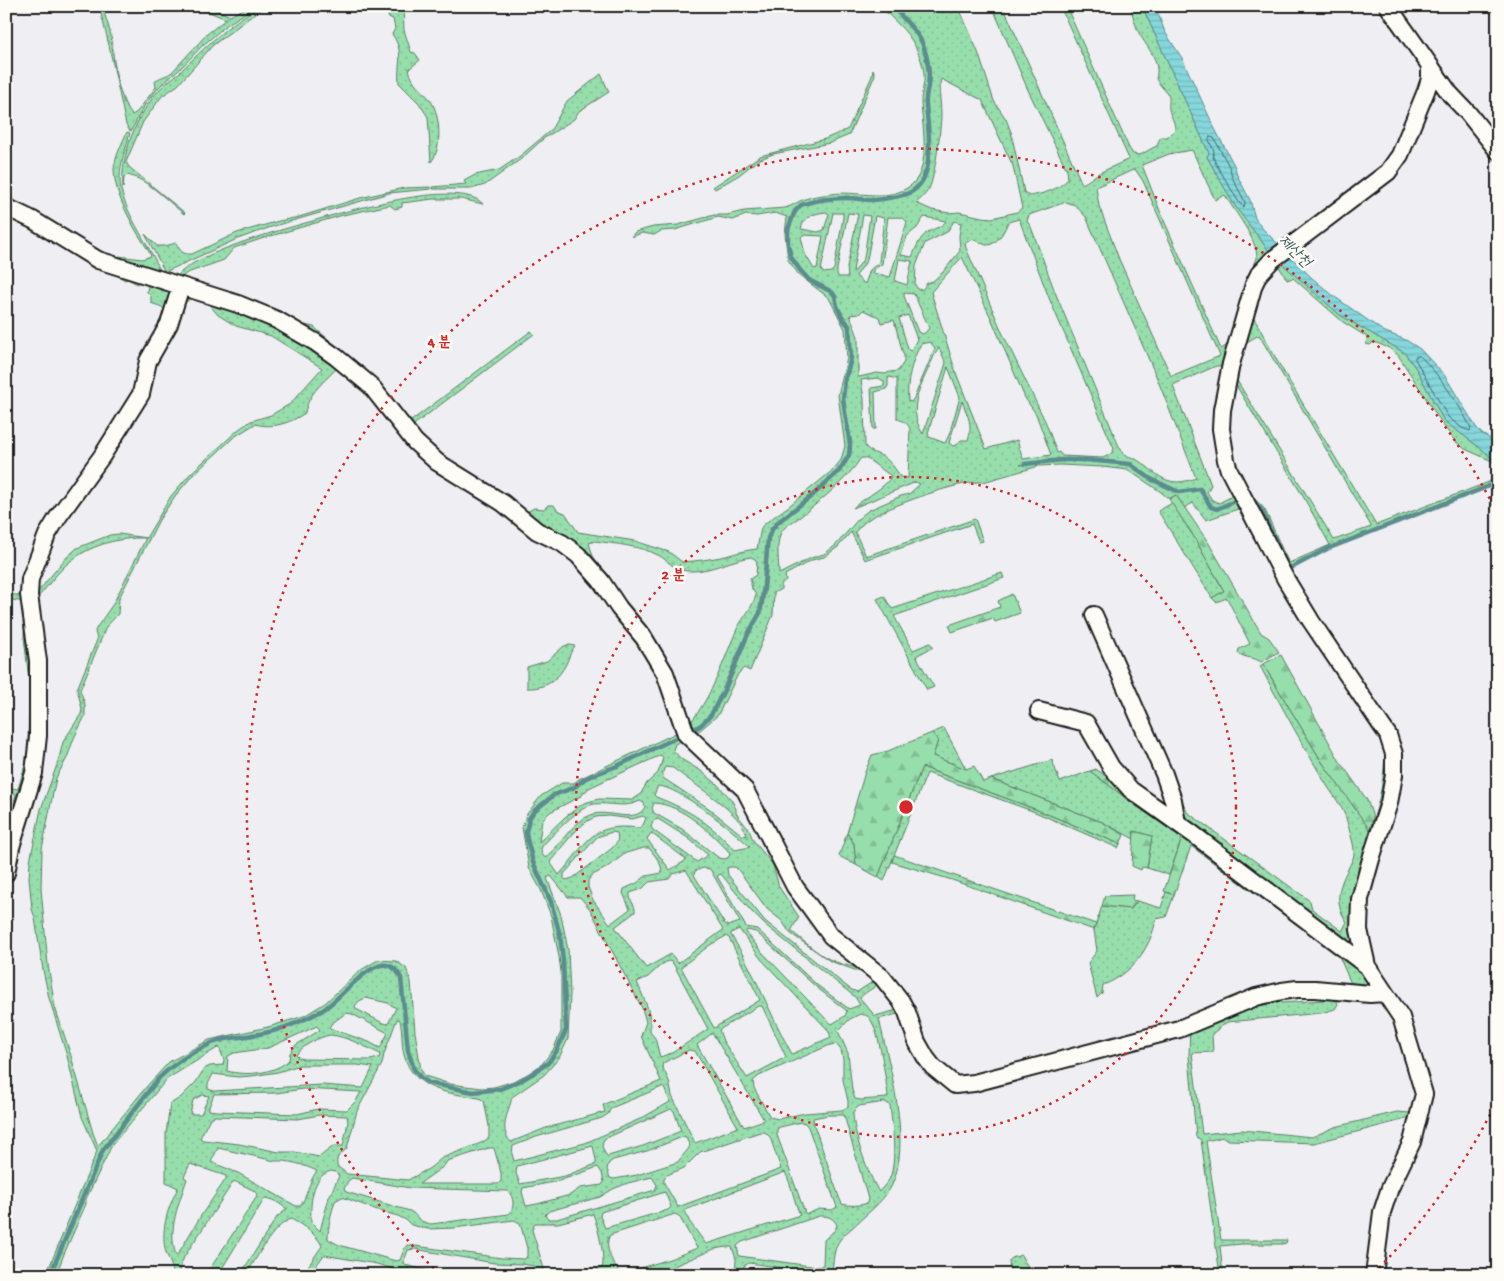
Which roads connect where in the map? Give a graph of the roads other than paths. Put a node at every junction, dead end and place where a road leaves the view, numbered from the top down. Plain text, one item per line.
1 (1388, 6) edge
2 (1430, 67) junction
3 (1498, 151) edge
4 (6, 207) edge
5 (180, 286) junction
6 (1094, 616) dead end
7 (1039, 711) dead end
8 (1177, 823) junction
9 (6, 873) edge
10 (1367, 966) junction
11 (1385, 993) junction
12 (1374, 1275) edge

1 - 2 street
2 - 3 street
2 - 10 street
4 - 5 street
5 - 9 street
5 - 11 street
6 - 8 street
7 - 8 street
8 - 10 street
10 - 11 street
11 - 12 street

